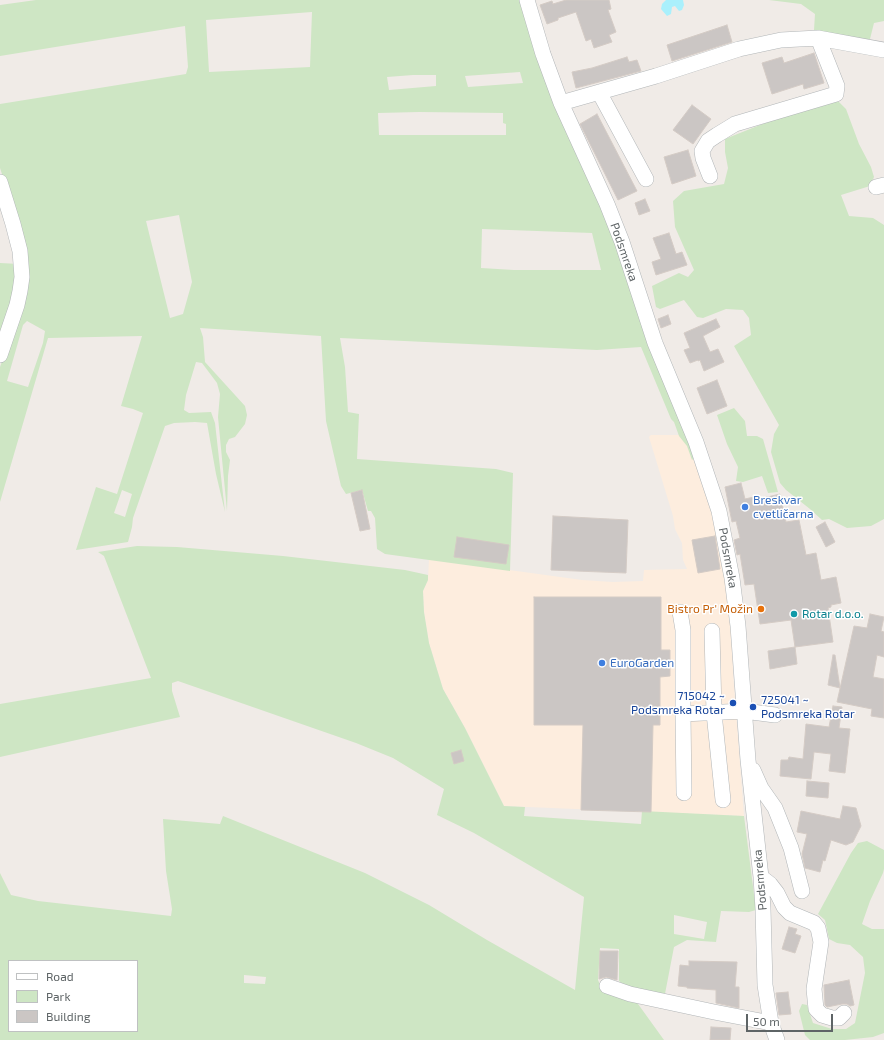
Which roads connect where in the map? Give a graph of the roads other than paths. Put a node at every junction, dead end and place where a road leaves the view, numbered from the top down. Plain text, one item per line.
1 (527, 0) edge
2 (818, 38) junction
3 (884, 50) edge
4 (599, 92) junction
5 (561, 103) junction
6 (710, 176) dead end
7 (646, 178) dead end
8 (0, 182) edge
9 (0, 355) edge
10 (680, 612) dead end
11 (712, 631) dead end
12 (744, 711) junction
13 (714, 713) junction
14 (683, 714) junction
15 (775, 715) dead end
16 (748, 760) junction
17 (684, 793) dead end
18 (723, 800) dead end
19 (761, 877) junction
20 (802, 891) dead end
21 (607, 986) dead end
22 (844, 1013) dead end
23 (771, 1023) junction
24 (777, 1040) edge

1 - 5 street, Podsmreka
2 - 3 street
2 - 4 street
2 - 6 street
4 - 5 street
4 - 7 street
5 - 12 street, Podsmreka
8 - 9 street
10 - 14 street
11 - 13 street
12 - 13 street
12 - 15 street
12 - 16 street, Podsmreka
13 - 14 street
13 - 18 street
14 - 17 street
16 - 19 street, Podsmreka
16 - 20 street
19 - 22 street
19 - 23 street, Podsmreka
21 - 23 street
23 - 24 street, Podsmreka

